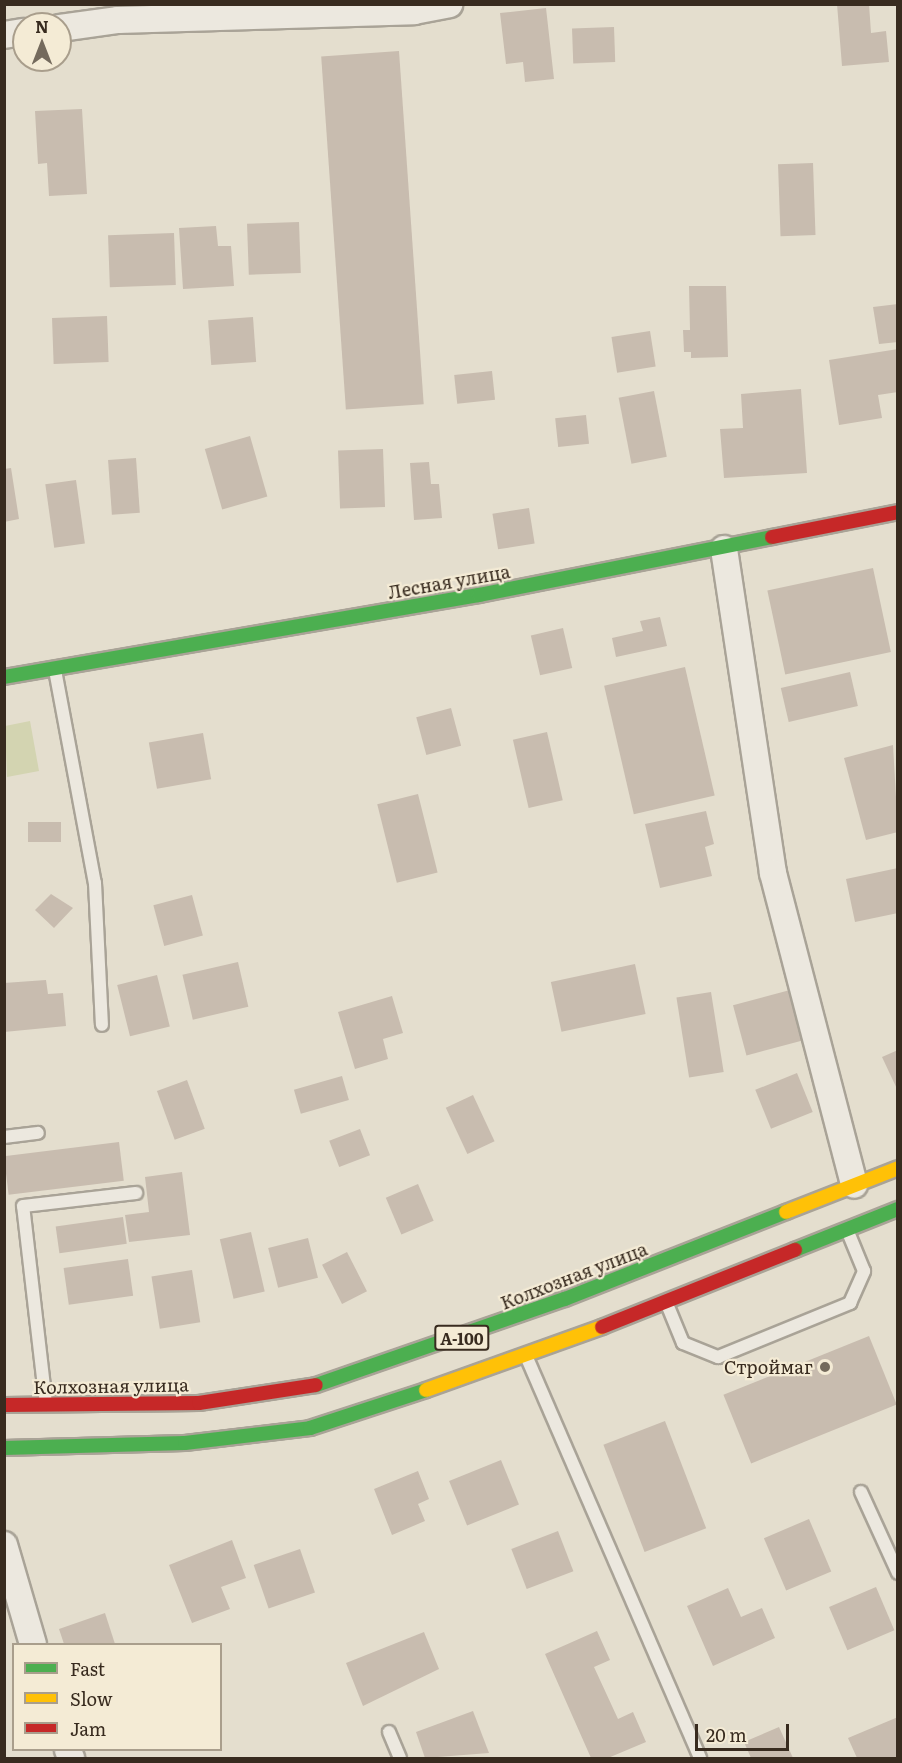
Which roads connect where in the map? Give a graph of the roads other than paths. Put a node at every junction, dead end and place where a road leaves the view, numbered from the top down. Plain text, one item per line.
1 (449, 4) edge
2 (188, 10) edge
3 (72, 26) edge
4 (897, 512) edge
5 (724, 549) junction
6 (54, 669) junction
7 (4, 677) edge
8 (102, 1025) dead end
9 (38, 1133) dead end
10 (4, 1137) edge
11 (897, 1168) edge
12 (854, 1185) junction
13 (136, 1193) dead end
14 (897, 1209) edge
15 (847, 1230) junction
16 (666, 1303) junction
17 (527, 1357) junction
18 (4, 1405) edge
19 (46, 1405) junction
20 (4, 1448) edge
21 (861, 1492) dead end
22 (4, 1545) edge
23 (897, 1573) edge
24 (33, 1643) edge
25 (389, 1732) dead end
26 (400, 1758) edge
27 (700, 1758) edge

1 - 2 street
2 - 3 street
4 - 5 main road, Лесная улица
5 - 6 main road, Лесная улица
5 - 12 street
6 - 7 main road, Лесная улица
6 - 8 lane
9 - 10 lane
11 - 12 main road, Колхозная улица / А-100
12 - 19 main road, Колхозная улица / А-100
13 - 19 lane
14 - 15 main road, А-100
15 - 16 main road, А-100
15 - 16 lane
16 - 17 main road, А-100
17 - 20 main road, А-100
17 - 27 lane
18 - 19 main road, Колхозная улица / А-100
21 - 23 lane
22 - 24 street
25 - 26 lane

